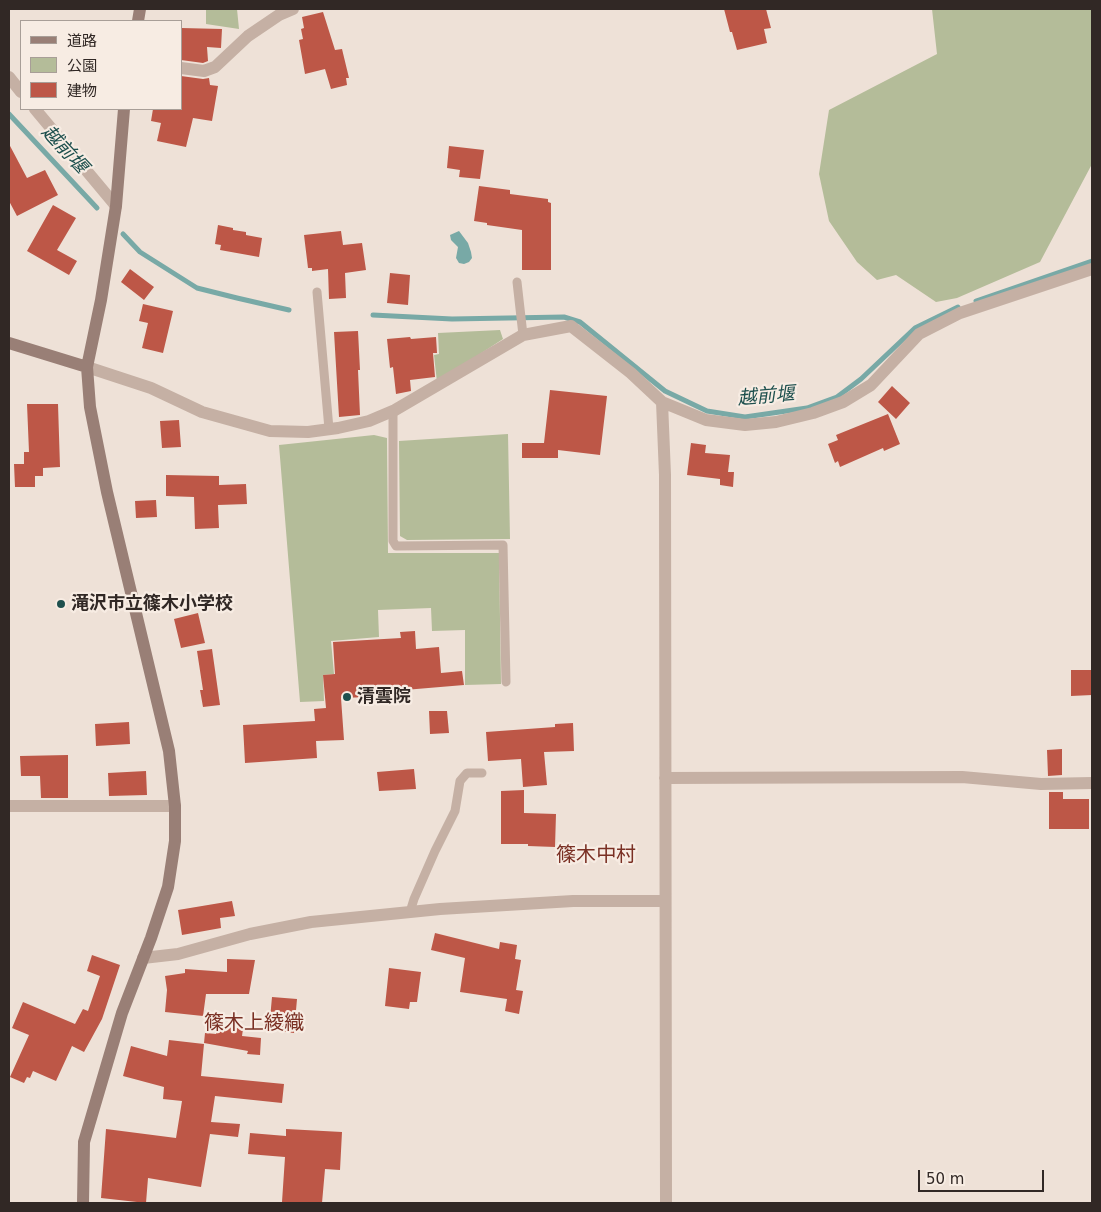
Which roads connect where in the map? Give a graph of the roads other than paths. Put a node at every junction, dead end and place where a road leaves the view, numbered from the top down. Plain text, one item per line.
1 (293, 9) edge
2 (182, 68) edge
3 (9, 77) edge
4 (20, 91) edge
5 (36, 110) edge
6 (124, 110) edge
7 (116, 206) junction
8 (1092, 269) edge
9 (517, 282) dead end
10 (317, 292) dead end
11 (522, 330) junction
12 (9, 343) edge
13 (87, 367) junction
14 (662, 402) junction
15 (393, 411) junction
16 (329, 429) junction
17 (506, 682) dead end
18 (482, 773) dead end
19 (665, 778) junction
20 (1092, 784) edge
21 (9, 806) edge
22 (176, 806) junction
23 (665, 902) junction
24 (410, 912) junction
25 (143, 958) junction
26 (83, 1203) edge
27 (666, 1203) edge

1 - 2 street
3 - 4 street
5 - 7 street
6 - 7 street
7 - 13 street
8 - 14 street
9 - 11 lane
10 - 16 lane
11 - 14 street
11 - 15 street
12 - 13 street
13 - 16 street
13 - 22 street
14 - 19 street
15 - 16 street
15 - 17 lane
18 - 24 lane
19 - 20 street
19 - 23 street
21 - 22 street
22 - 25 street
23 - 24 street
23 - 27 street
24 - 25 street
25 - 26 street

